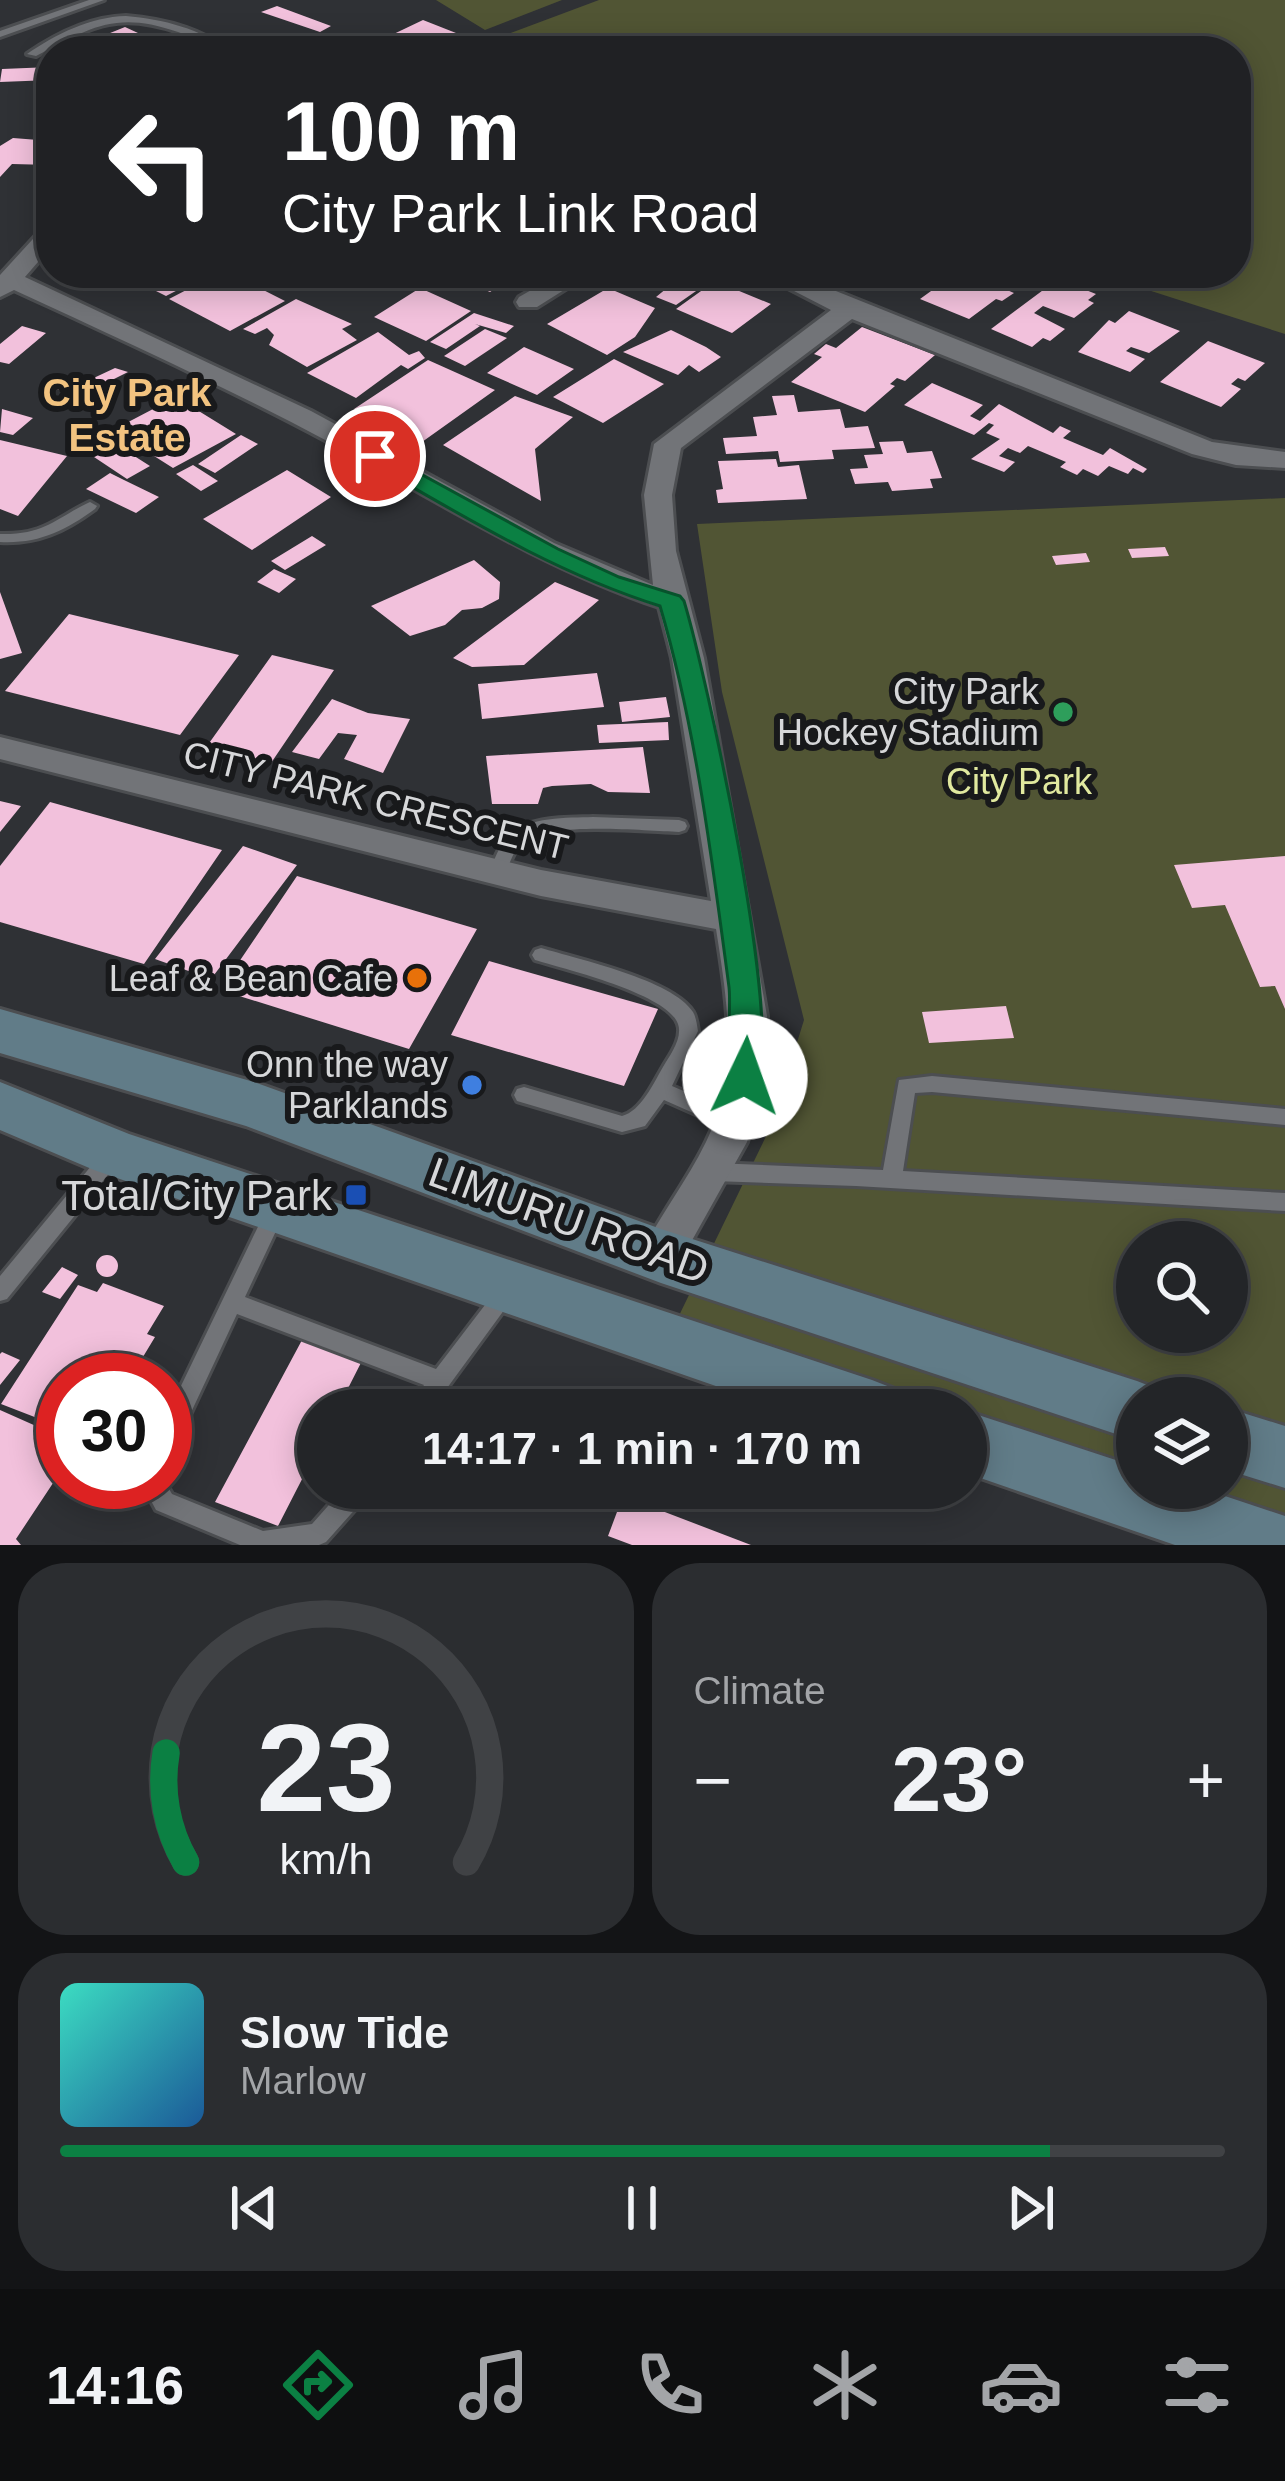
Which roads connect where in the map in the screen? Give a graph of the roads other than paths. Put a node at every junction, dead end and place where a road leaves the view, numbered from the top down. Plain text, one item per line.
1 (99, 0) edge
2 (0, 22) edge
3 (6, 32) edge
4 (68, 36) edge
5 (189, 36) edge
6 (36, 52) edge
7 (32, 54) dead end
8 (36, 250) edge
9 (5, 284) edge
10 (552, 288) edge
11 (804, 288) edge
12 (528, 302) dead end
13 (849, 309) junction
14 (1285, 460) edge
15 (90, 506) dead end
16 (0, 538) edge
17 (671, 601) junction
18 (0, 748) edge
19 (679, 826) dead end
20 (498, 872) junction
21 (734, 918) junction
22 (541, 955) dead end
23 (0, 1031) edge
24 (660, 1090) junction
25 (524, 1095) dead end
26 (0, 1105) edge
27 (1285, 1118) edge
28 (732, 1121) junction
29 (114, 1154) junction
30 (712, 1172) junction
31 (892, 1178) junction
32 (1285, 1202) edge
33 (277, 1208) junction
34 (662, 1256) junction
35 (510, 1288) junction
36 (0, 1292) edge
37 (232, 1302) junction
38 (440, 1381) junction
39 (192, 1386) edge
40 (434, 1389) edge
41 (810, 1389) edge
42 (1116, 1404) edge
43 (1248, 1446) edge
44 (987, 1449) edge
45 (1285, 1457) edge
46 (181, 1509) edge
47 (340, 1509) edge
48 (1273, 1545) edge

1 - 3 lane
2 - 3 lane
4 - 5 lane
6 - 7 lane
8 - 9 street
9 - 17 street
10 - 12 street
11 - 13 street
13 - 14 street
13 - 17 street
15 - 16 lane
17 - 21 street
18 - 20 street, CITY PARK CRESCENT
19 - 20 lane
20 - 21 street, CITY PARK CRESCENT
21 - 28 street
22 - 24 lane
23 - 34 main road, LIMURU ROAD
24 - 25 lane
24 - 28 lane
26 - 29 main road
27 - 31 lane
28 - 30 street
29 - 33 main road
29 - 36 lane
30 - 31 lane
30 - 34 street
31 - 32 lane
33 - 35 main road
33 - 37 lane
34 - 42 main road, LIMURU ROAD
35 - 38 lane
35 - 41 main road
37 - 38 lane
37 - 39 lane
38 - 40 lane
43 - 45 main road
44 - 48 main road
46 - 47 lane

